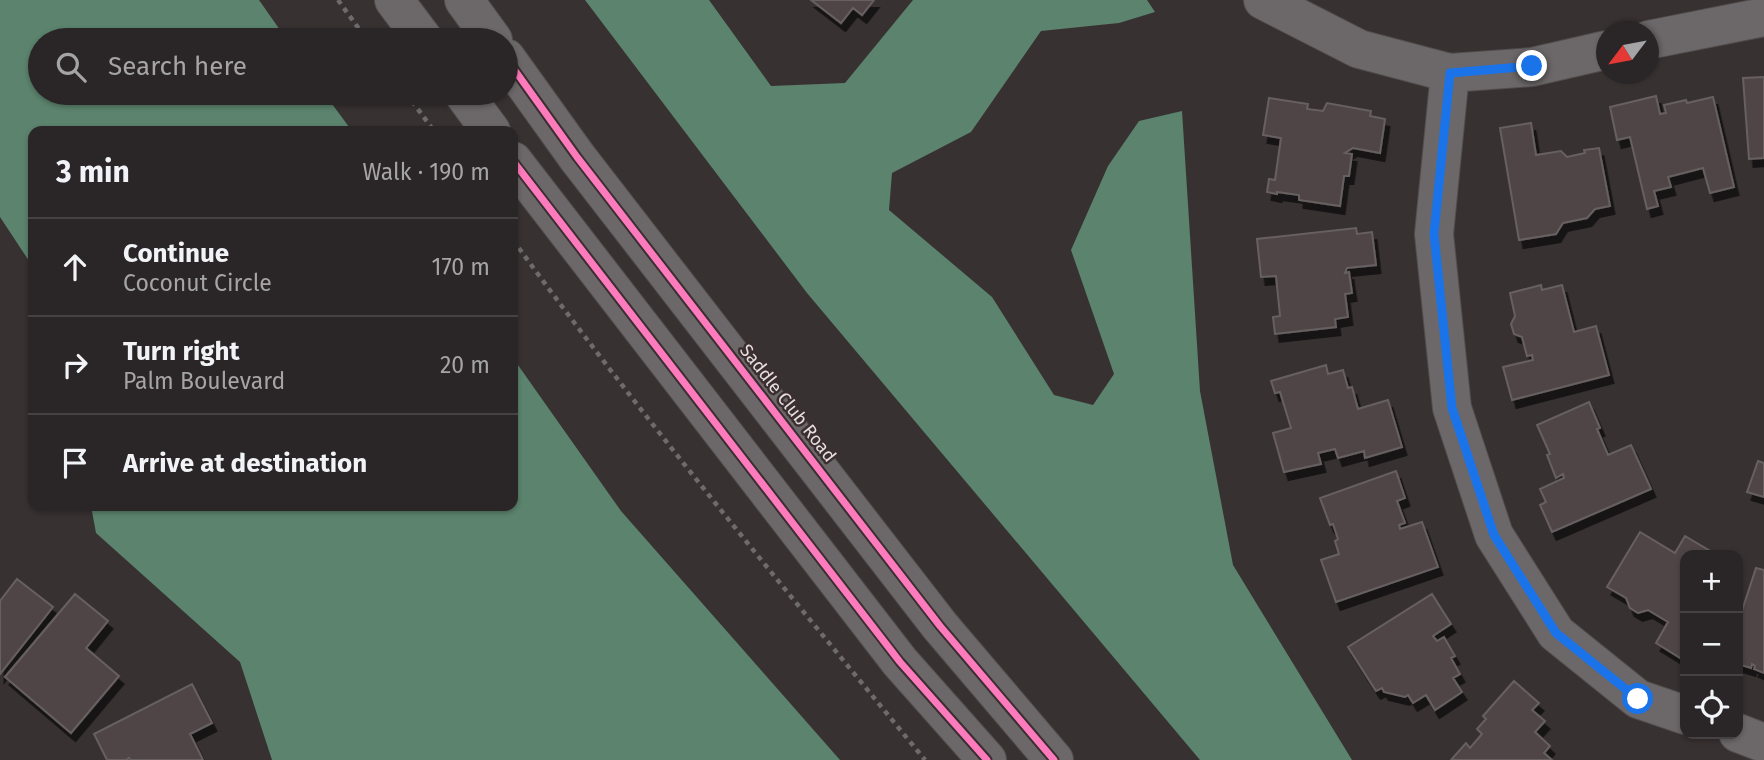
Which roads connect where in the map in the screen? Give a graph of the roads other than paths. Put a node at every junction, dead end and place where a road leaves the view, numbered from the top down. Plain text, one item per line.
1 (394, 0) edge
2 (464, 0) edge
3 (1263, 0) edge
4 (1764, 17) edge
5 (415, 28) edge
6 (484, 28) edge
7 (1659, 38) edge
8 (1596, 52) edge
9 (1450, 73) junction
10 (518, 75) edge
11 (472, 105) edge
12 (487, 126) edge
13 (518, 167) edge
14 (940, 626) junction
15 (900, 662) junction
16 (1680, 713) edge
17 (1743, 735) edge
18 (1764, 743) edge
19 (987, 760) edge
20 (1054, 760) edge

1 - 5 street
2 - 6 street
3 - 9 street
4 - 7 street
8 - 9 street
9 - 16 street
10 - 14 street, Saddle Club Road
11 - 12 street
13 - 15 street
14 - 15 street
14 - 20 street, Saddle Club Road
15 - 19 street
17 - 18 street

